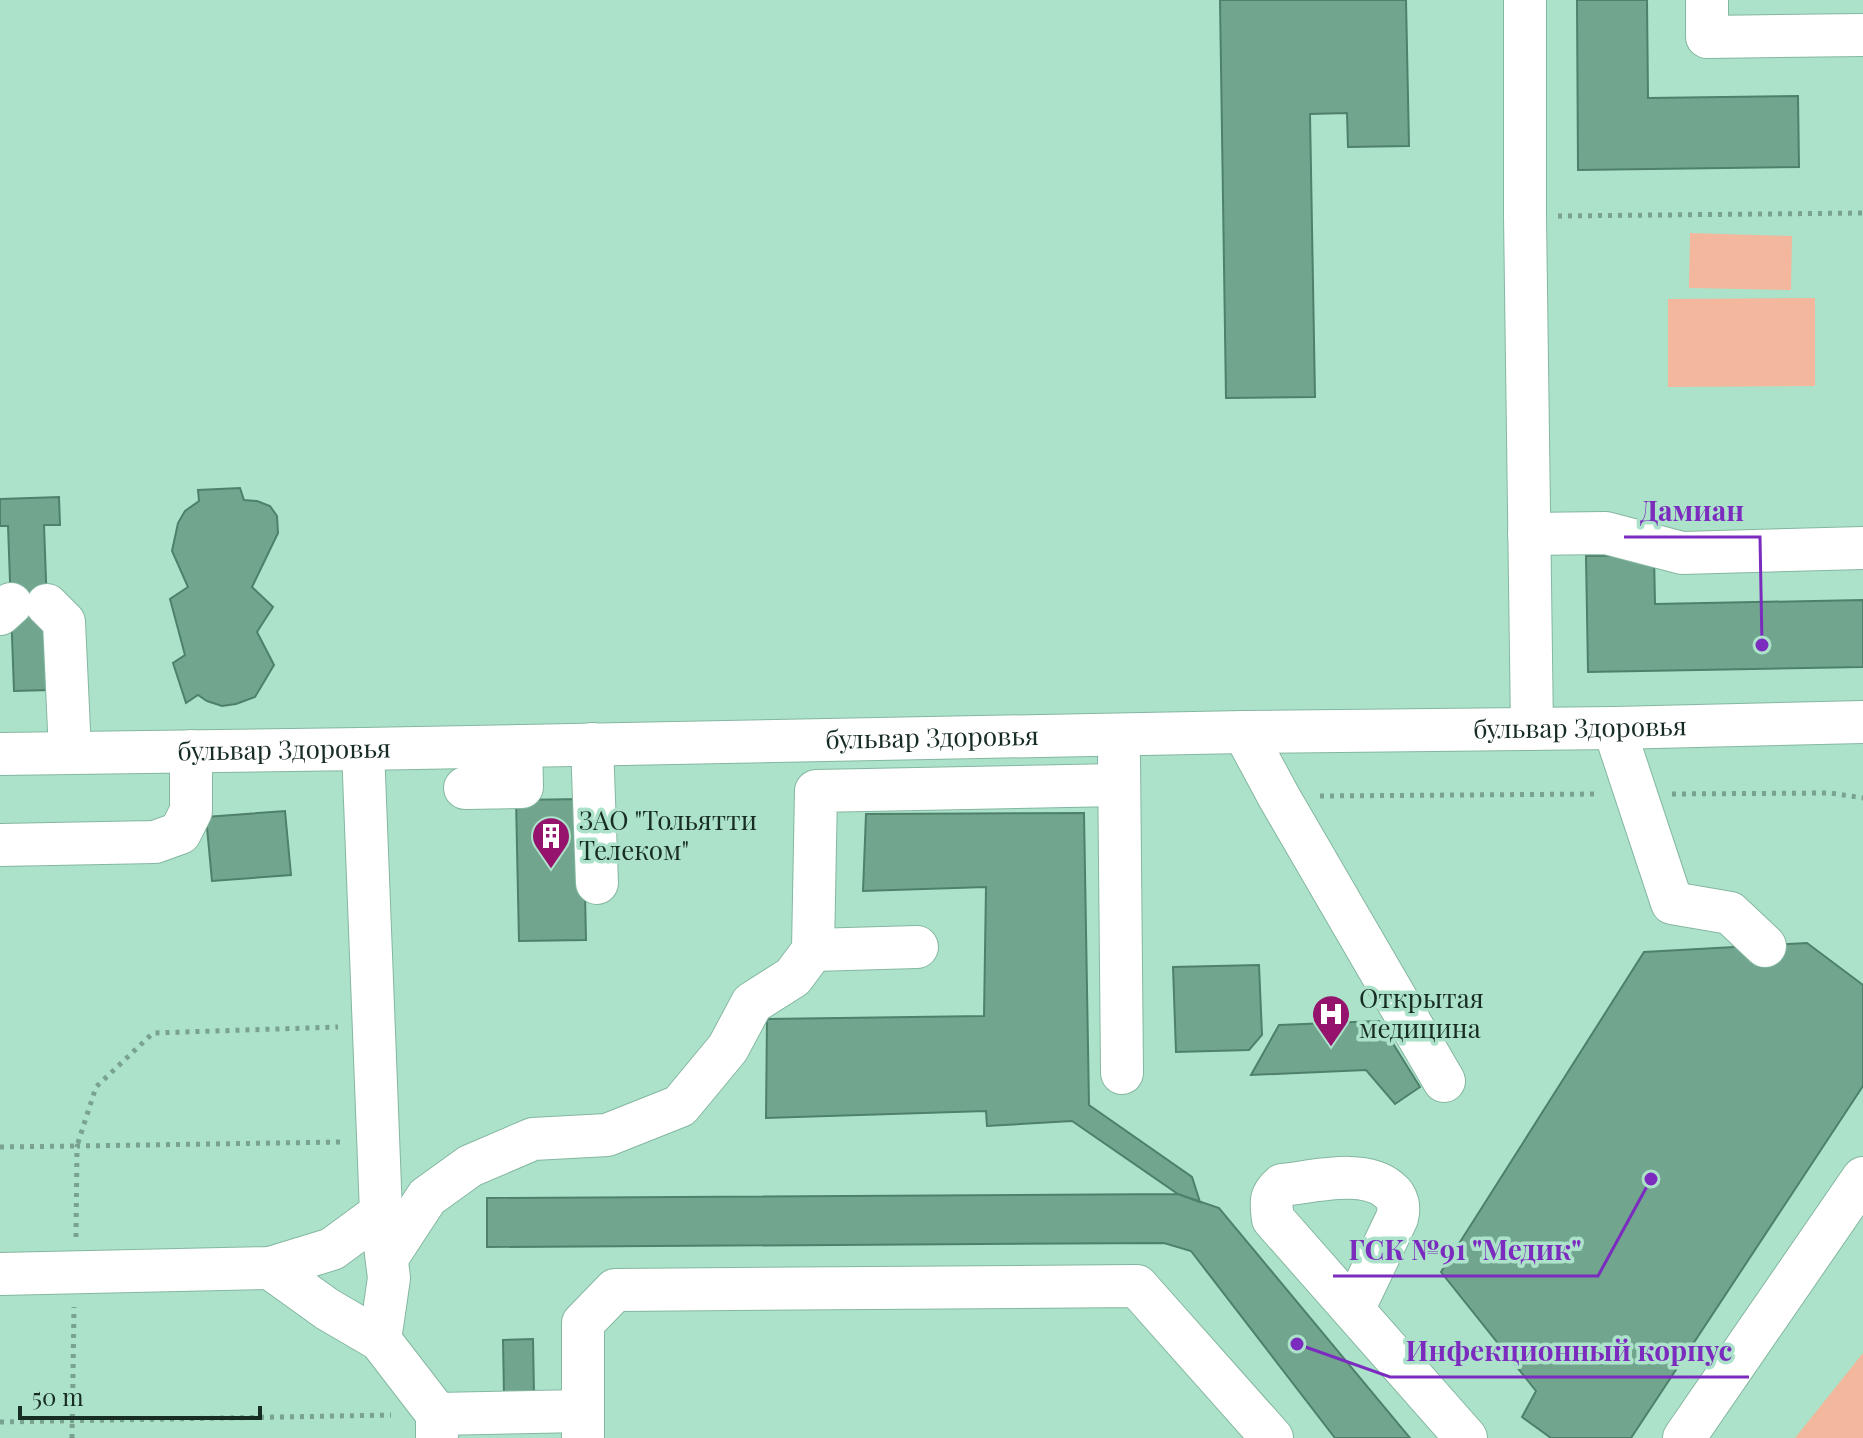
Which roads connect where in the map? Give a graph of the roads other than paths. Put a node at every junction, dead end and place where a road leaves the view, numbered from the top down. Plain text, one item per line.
1 (1525, 0) edge
2 (1707, 0) edge
3 (1863, 35) edge
4 (1529, 534) junction
5 (1863, 548) edge
6 (19, 608) edge
7 (1863, 722) edge
8 (1614, 728) junction
9 (1532, 729) junction
10 (1244, 732) junction
11 (1118, 734) junction
12 (816, 740) junction
13 (592, 744) junction
14 (521, 746) junction
15 (363, 749) junction
16 (191, 751) junction
17 (70, 752) junction
18 (0, 754) edge
19 (1119, 785) junction
20 (465, 788) dead end
21 (816, 791) junction
22 (0, 845) edge
23 (597, 883) dead end
24 (1765, 946) dead end
25 (917, 947) dead end
26 (813, 950) junction
27 (1122, 1073) dead end
28 (1444, 1081) dead end
29 (1863, 1178) edge
30 (381, 1213) junction
31 (387, 1258) junction
32 (270, 1268) junction
33 (5, 1278) edge
34 (1353, 1310) dead end
35 (380, 1340) junction
36 (582, 1424) edge
37 (437, 1426) edge
38 (1272, 1438) edge
39 (1466, 1438) edge
40 (1684, 1438) edge

1 - 4 street
2 - 3 street
4 - 5 street
4 - 9 street
6 - 17 street
7 - 8 street, бульвар Здоровья
8 - 9 street, бульвар Здоровья
8 - 24 street
9 - 10 street, бульвар Здоровья
10 - 11 street, бульвар Здоровья
10 - 28 street
11 - 12 street, бульвар Здоровья
11 - 19 street
12 - 13 street, бульвар Здоровья
12 - 21 street
13 - 14 street, бульвар Здоровья
13 - 23 street
14 - 15 street, бульвар Здоровья
14 - 20 street
15 - 16 street, бульвар Здоровья
15 - 30 street
16 - 17 street, бульвар Здоровья
16 - 22 street
17 - 18 street, бульвар Здоровья
19 - 21 street
19 - 27 street
21 - 26 street
25 - 26 street
26 - 31 street
29 - 40 street
30 - 31 street
30 - 32 street
31 - 35 street
32 - 33 street
32 - 35 street
34 - 39 street
35 - 37 street
36 - 37 street
36 - 38 street

